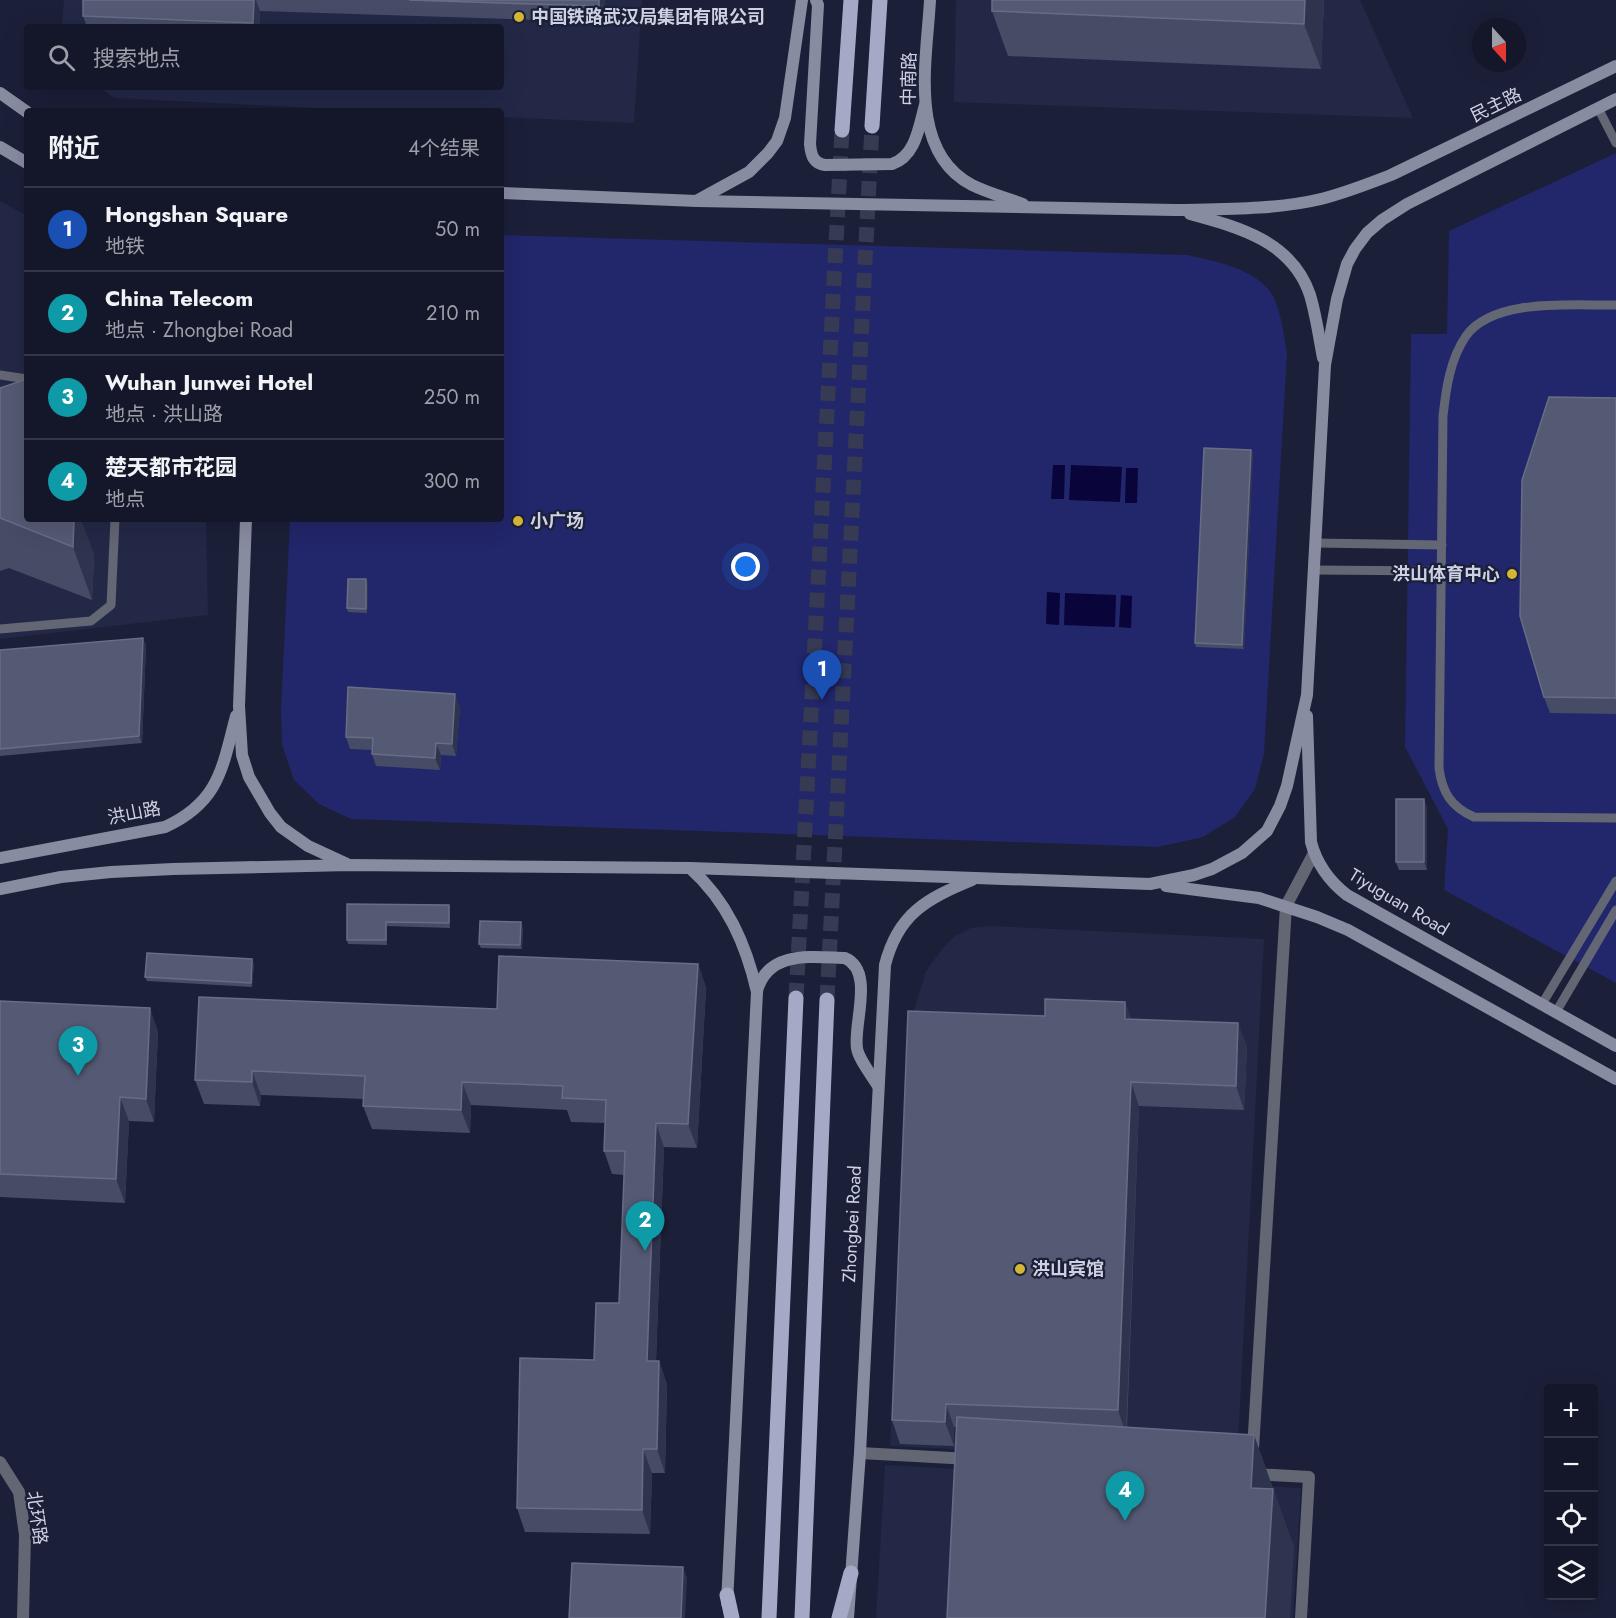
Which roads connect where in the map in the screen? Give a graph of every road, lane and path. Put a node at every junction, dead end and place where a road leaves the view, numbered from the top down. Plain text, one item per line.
1 (802, 0) edge
2 (816, 0) edge
3 (850, 0) edge
4 (880, 0) edge
5 (930, 0) edge
6 (1616, 66) edge
7 (0, 93) edge
8 (1616, 99) edge
9 (925, 105) junction
10 (1598, 108) junction
11 (24, 110) edge
12 (872, 126) tunnel mouth
13 (842, 130) tunnel mouth
14 (1616, 143) edge
15 (0, 147) edge
16 (24, 161) edge
17 (504, 193) edge
18 (697, 201) junction
19 (1033, 208) junction
20 (1175, 210) junction
21 (1616, 305) edge
22 (1324, 365) junction
23 (0, 375) edge
24 (24, 379) edge
25 (115, 522) edge
26 (246, 522) edge
27 (1315, 543) junction
28 (1442, 544) junction
29 (1314, 570) junction
30 (1441, 571) junction
31 (0, 629) edge
32 (1307, 695) junction
33 (239, 706) junction
34 (1616, 818) edge
35 (1314, 853) junction
36 (0, 858) edge
37 (350, 865) junction
38 (690, 868) junction
39 (975, 878) junction
40 (1616, 881) edge
41 (1150, 884) junction
42 (0, 889) edge
43 (1286, 906) junction
44 (1616, 910) edge
45 (757, 992) junction
46 (796, 998) tunnel mouth
47 (827, 1000) tunnel mouth
48 (1542, 1004) junction
49 (1556, 1012) junction
50 (1616, 1046) edge
51 (1616, 1079) edge
52 (878, 1087) junction
53 (860, 1453) junction
54 (979, 1459) edge
55 (0, 1462) edge
56 (851, 1573) junction
57 (728, 1595) junction
58 (23, 1618) edge
59 (726, 1618) edge
60 (732, 1618) edge
61 (769, 1618) edge
62 (802, 1618) edge
63 (839, 1618) edge
64 (848, 1618) edge
65 (1300, 1618) edge

1 - 18 main road
2 - 9 main road
3 - 13 main road
4 - 12 main road
5 - 9 main road, 中南路
6 - 20 main road, 民主路
7 - 11 main road
8 - 10 main road
9 - 19 main road, 中南路
10 - 14 lane
10 - 22 main road
15 - 16 main road
17 - 18 main road
18 - 19 main road
19 - 20 main road
20 - 22 main road
21 - 28 lane
22 - 27 main road
23 - 24 lane
25 - 31 lane
26 - 33 main road
27 - 28 lane
27 - 29 main road
28 - 30 lane
29 - 30 lane
29 - 32 main road
30 - 34 lane
32 - 35 main road, Tiyuguan Road
32 - 41 main road
33 - 36 main road, 洪山路
33 - 37 main road
35 - 43 street
35 - 48 main road, Tiyuguan Road
37 - 38 main road
37 - 42 main road
38 - 39 main road
38 - 45 main road
39 - 41 main road
39 - 52 main road, Zhongbei Road
40 - 48 lane
41 - 43 main road
43 - 51 main road
43 - 65 street
44 - 49 lane
45 - 52 main road
45 - 57 main road
46 - 61 main road
47 - 62 main road, Zhongbei Road
48 - 49 main road, Tiyuguan Road
49 - 50 main road, Tiyuguan Road
52 - 53 main road, Zhongbei Road
53 - 54 street
53 - 56 main road, Zhongbei Road
55 - 58 street, 北环路
56 - 63 main road
56 - 64 main road, Zhongbei Road
57 - 59 main road
57 - 60 main road

